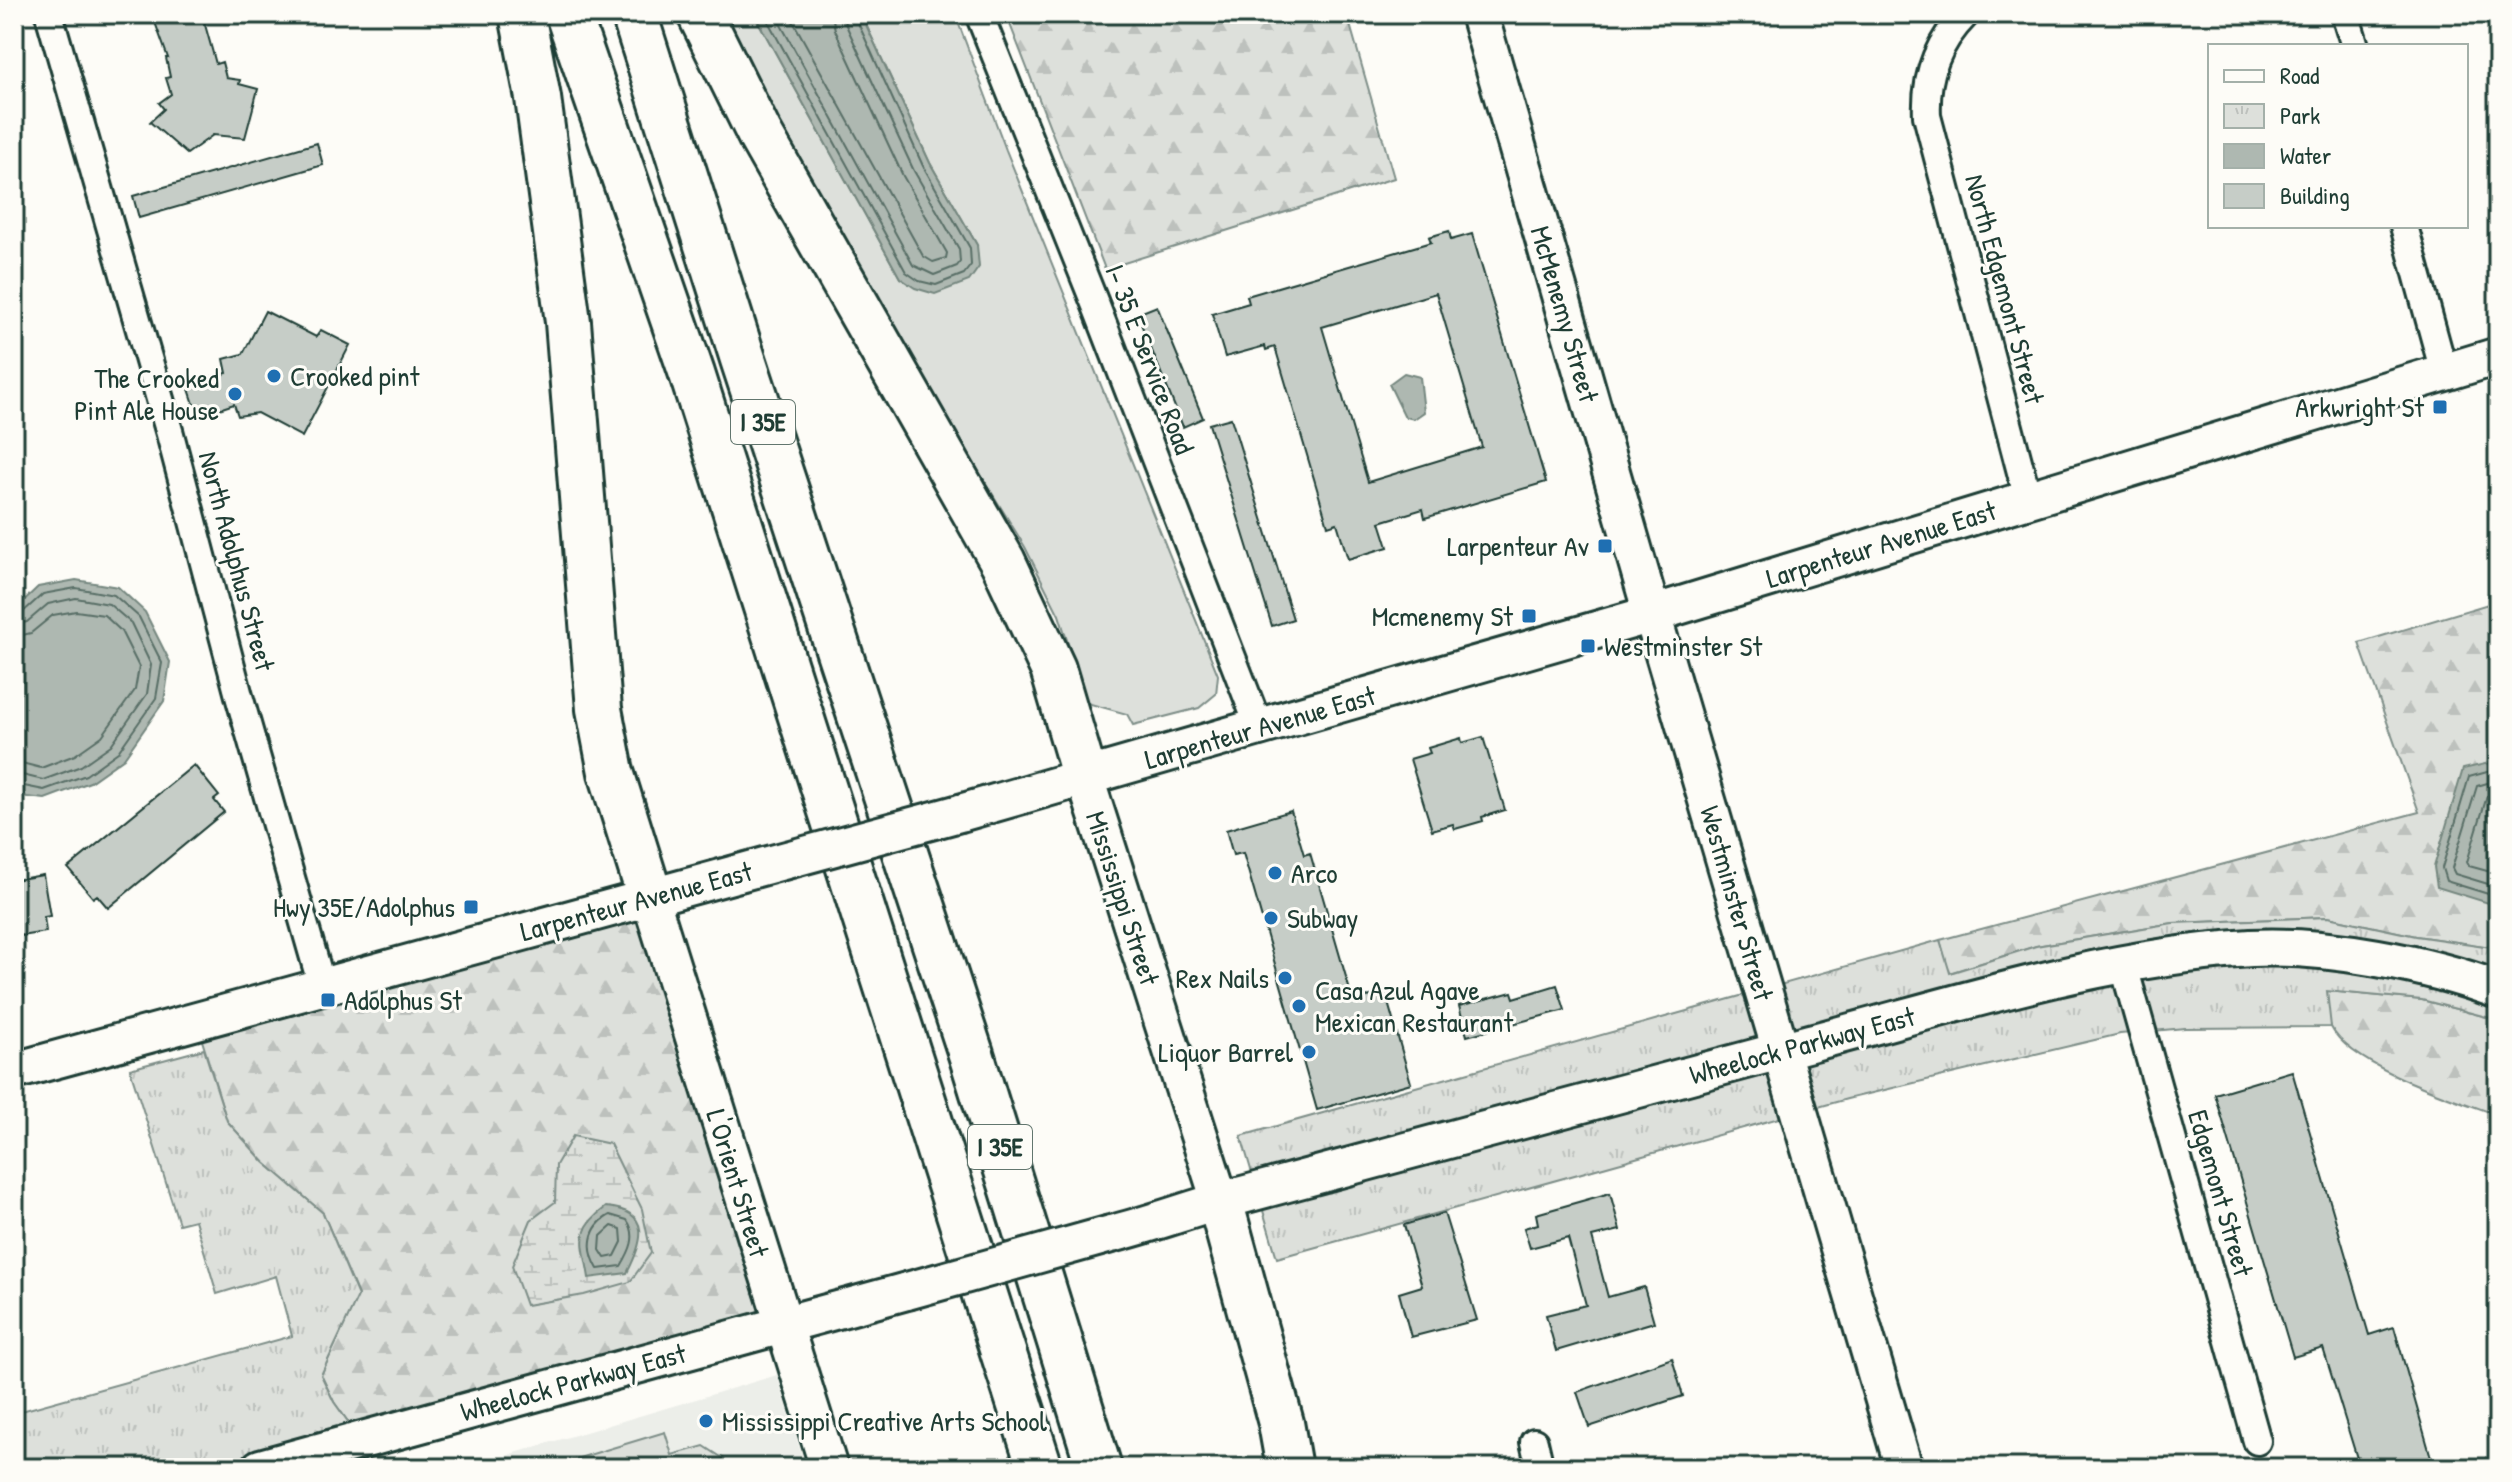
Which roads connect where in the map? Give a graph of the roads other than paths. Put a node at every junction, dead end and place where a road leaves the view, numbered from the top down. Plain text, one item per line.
1 (49, 14) edge
2 (522, 14) edge
3 (568, 14) edge
4 (634, 14) edge
5 (700, 14) edge
6 (979, 14) edge
7 (1479, 14) edge
8 (1966, 14) edge
9 (2345, 14) edge
10 (2354, 44) edge
11 (2405, 228) edge
12 (2498, 356) edge
13 (2444, 372) junction
14 (2028, 499) junction
15 (1652, 614) junction
16 (1259, 727) junction
17 (1085, 778) junction
18 (650, 897) junction
19 (2123, 963) junction
20 (322, 986) junction
21 (2498, 990) edge
22 (1781, 1051) junction
23 (14, 1071) edge
24 (1220, 1201) junction
25 (783, 1325) junction
26 (2257, 1441) dead end
27 (1534, 1442) dead end
28 (260, 1468) edge
29 (829, 1468) edge
30 (1040, 1468) edge
31 (1099, 1468) edge
32 (1289, 1468) edge
33 (1540, 1468) edge
34 (1904, 1468) edge

1 - 20 street, North Adolphus Street
2 - 18 highway
3 - 30 highway, I 35E
4 - 31 highway, I 35E
5 - 17 highway
6 - 16 street, I- 35 E Service Road
7 - 15 street, McMenemy Street
8 - 14 street, North Edgemont Street
9 - 10 street
11 - 13 street
12 - 13 street, Larpenteur Avenue East
13 - 14 street, Larpenteur Avenue East
14 - 15 street, Larpenteur Avenue East
15 - 16 street, Larpenteur Avenue East
15 - 22 street, Westminster Street
16 - 17 street, Larpenteur Avenue East
17 - 18 street, Larpenteur Avenue East, bridge
17 - 24 street, Mississippi Street
18 - 20 street, Larpenteur Avenue East
18 - 25 street, L'Orient Street
19 - 21 street, Wheelock Parkway East
19 - 22 street, Wheelock Parkway East
19 - 26 street, Edgemont Street
20 - 23 street, Larpenteur Avenue East
22 - 24 street, Wheelock Parkway East
22 - 34 street, Westminster Street
24 - 25 street, Wheelock Parkway East, bridge
24 - 32 highway
25 - 28 street, Wheelock Parkway East
25 - 29 street, L'Orient Street
27 - 33 street

